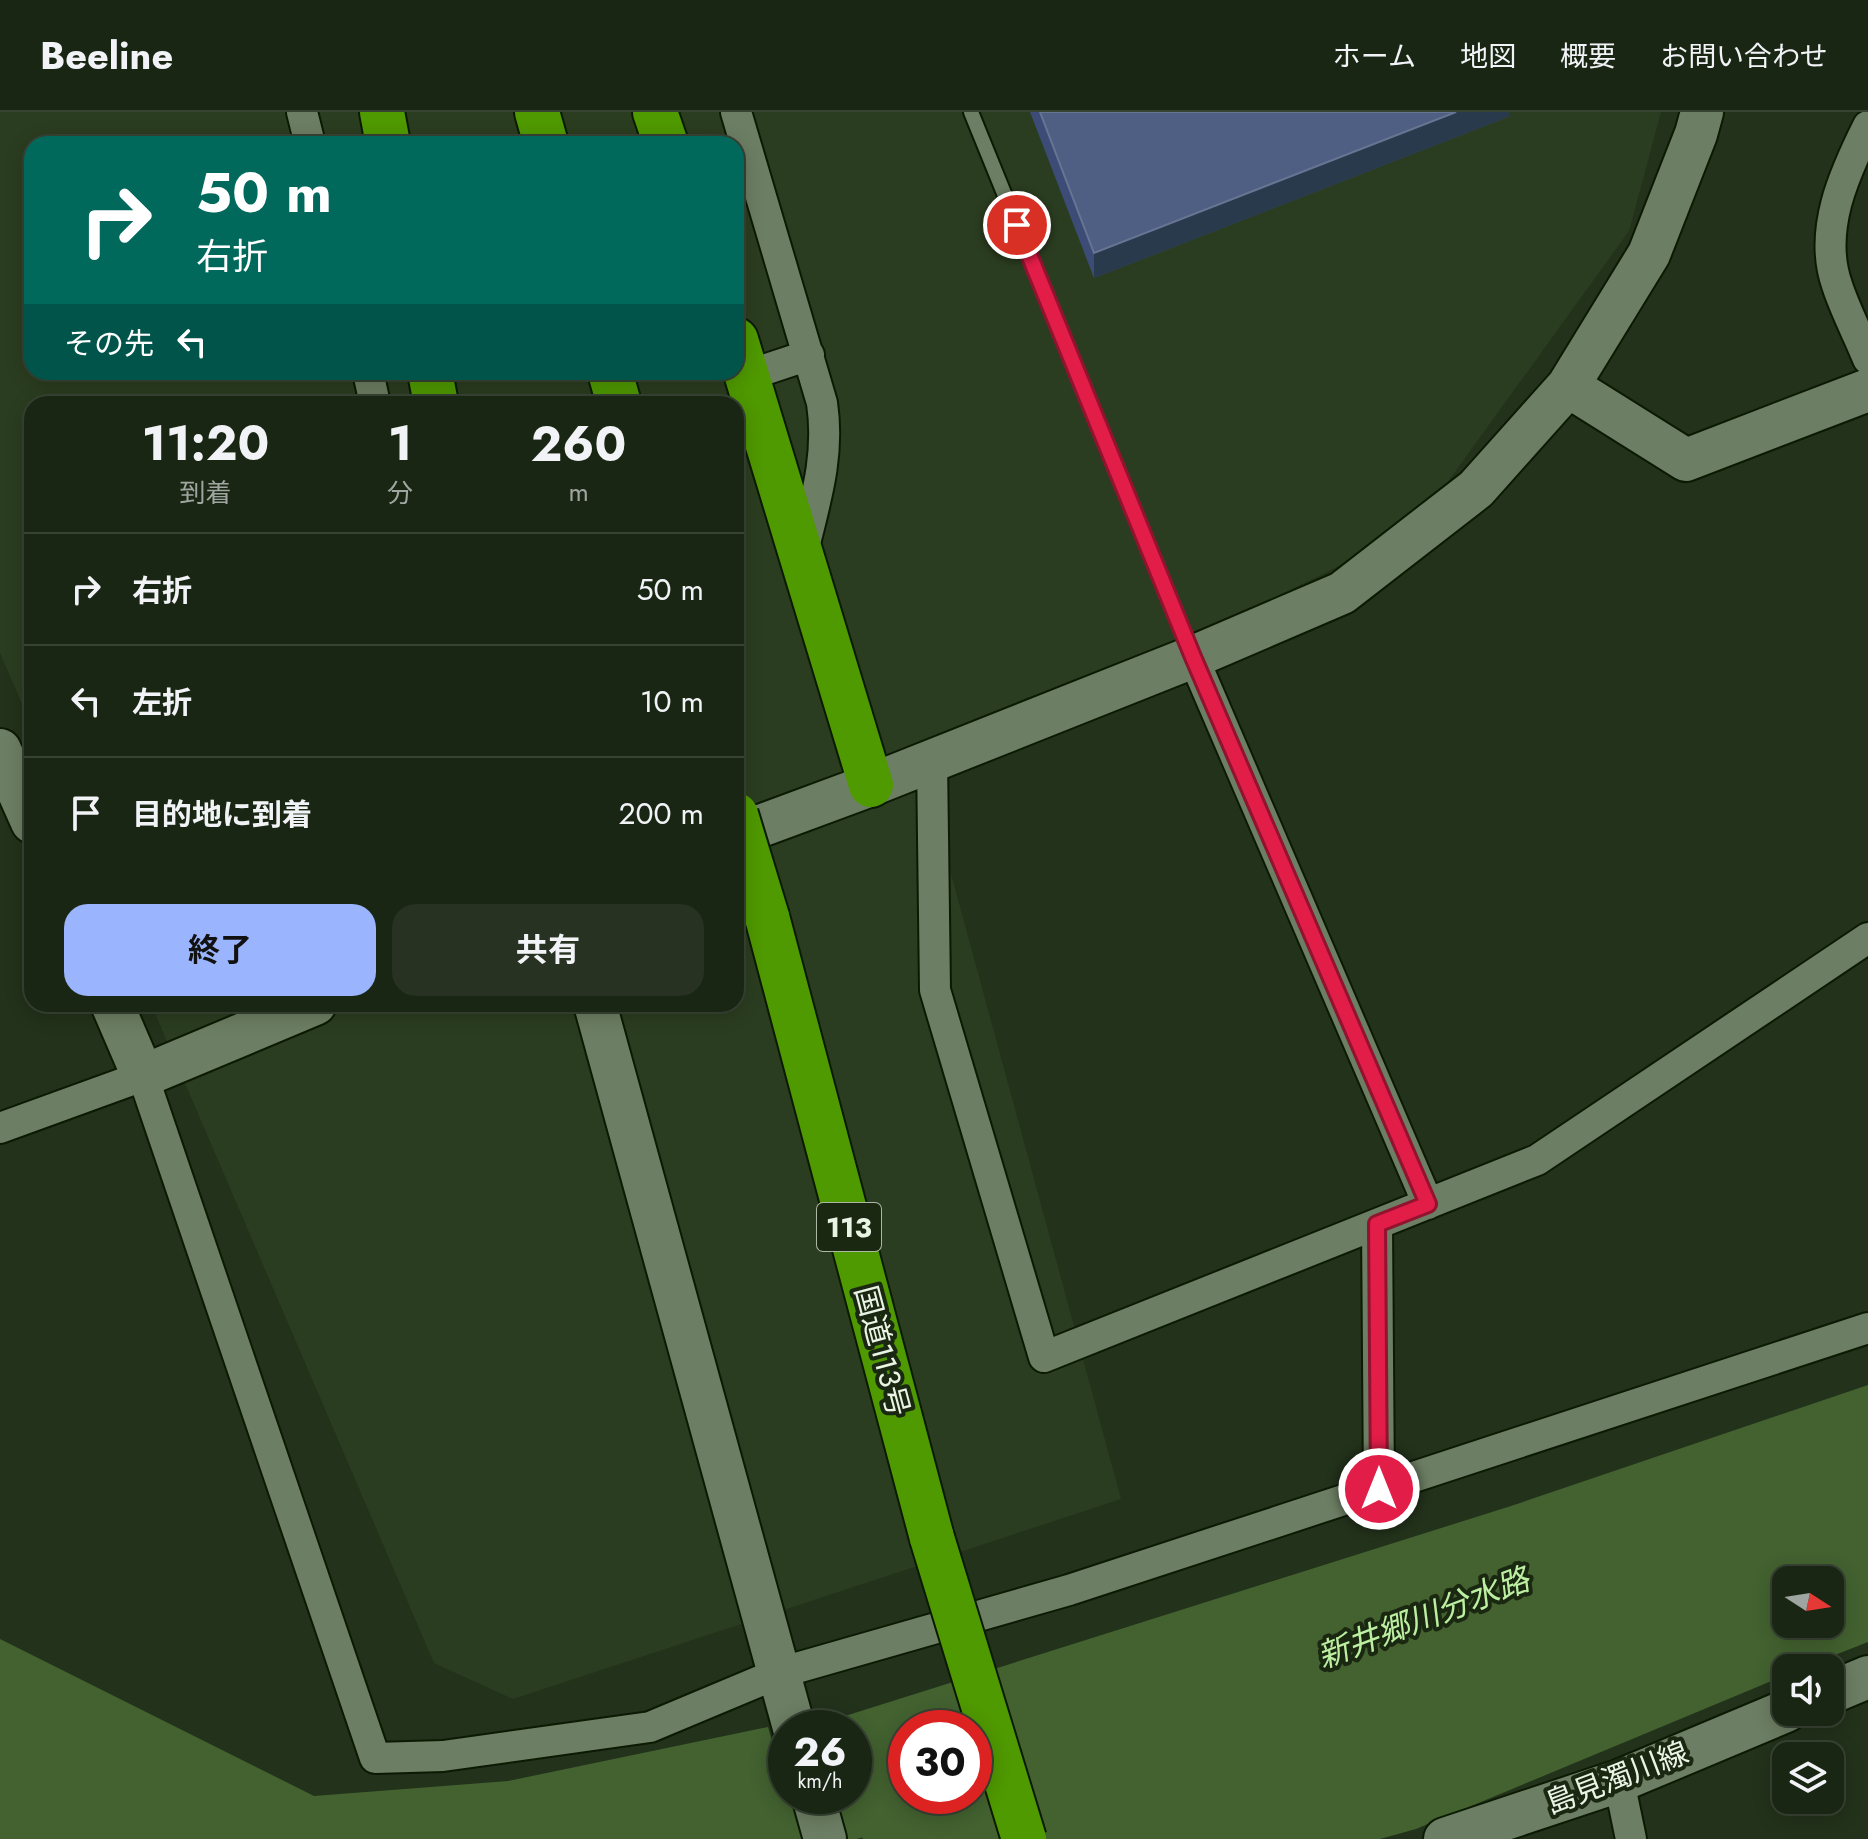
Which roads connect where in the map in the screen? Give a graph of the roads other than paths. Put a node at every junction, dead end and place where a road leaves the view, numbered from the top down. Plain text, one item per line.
1 (302, 112) edge
2 (382, 112) edge
3 (537, 112) edge
4 (655, 112) edge
5 (736, 112) edge
6 (971, 112) edge
7 (1702, 112) edge
8 (1868, 126) edge
9 (308, 136) edge
10 (386, 136) edge
11 (544, 136) edge
12 (663, 136) edge
13 (743, 136) edge
14 (744, 139) edge
15 (809, 355) junction
16 (744, 358) edge
17 (1868, 359) edge
18 (744, 365) edge
19 (1568, 386) junction
20 (1868, 390) edge
21 (802, 555) junction
22 (1193, 657) junction
23 (0, 750) edge
24 (932, 760) junction
25 (871, 785) junction
26 (24, 804) edge
27 (744, 832) edge
28 (744, 841) edge
29 (1868, 938) edge
30 (115, 1012) edge
31 (296, 1012) edge
32 (597, 1012) edge
33 (143, 1076) junction
34 (0, 1128) edge
35 (1428, 1204) junction
36 (1377, 1224) junction
37 (1868, 1328) edge
38 (1379, 1489) junction
39 (779, 1673) junction
40 (1868, 1677) edge
41 (1844, 1687) edge
42 (789, 1710) edge
43 (1772, 1717) edge
44 (1619, 1781) junction
45 (818, 1814) edge
46 (825, 1839) edge
47 (1024, 1839) edge
48 (1445, 1839) edge
49 (1631, 1839) edge

1 - 9 street
2 - 10 highway
3 - 11 highway
4 - 12 highway
5 - 13 street
6 - 22 lane
7 - 19 street
8 - 17 street
14 - 15 street
15 - 16 street
15 - 21 street
18 - 21 highway
19 - 20 street
19 - 22 street
21 - 25 highway
22 - 24 street
22 - 35 street
23 - 26 street
24 - 25 street
24 - 36 street
25 - 27 street
28 - 47 highway, 国道113号 / 113, bridge
29 - 35 street
30 - 33 street
31 - 33 street
32 - 39 street
33 - 34 street
33 - 39 street
35 - 36 street
36 - 38 street
37 - 38 street
38 - 39 street
39 - 42 street
40 - 41 street
43 - 44 street, 島見濁川線
44 - 48 street, 島見濁川線
44 - 49 street
45 - 46 street

